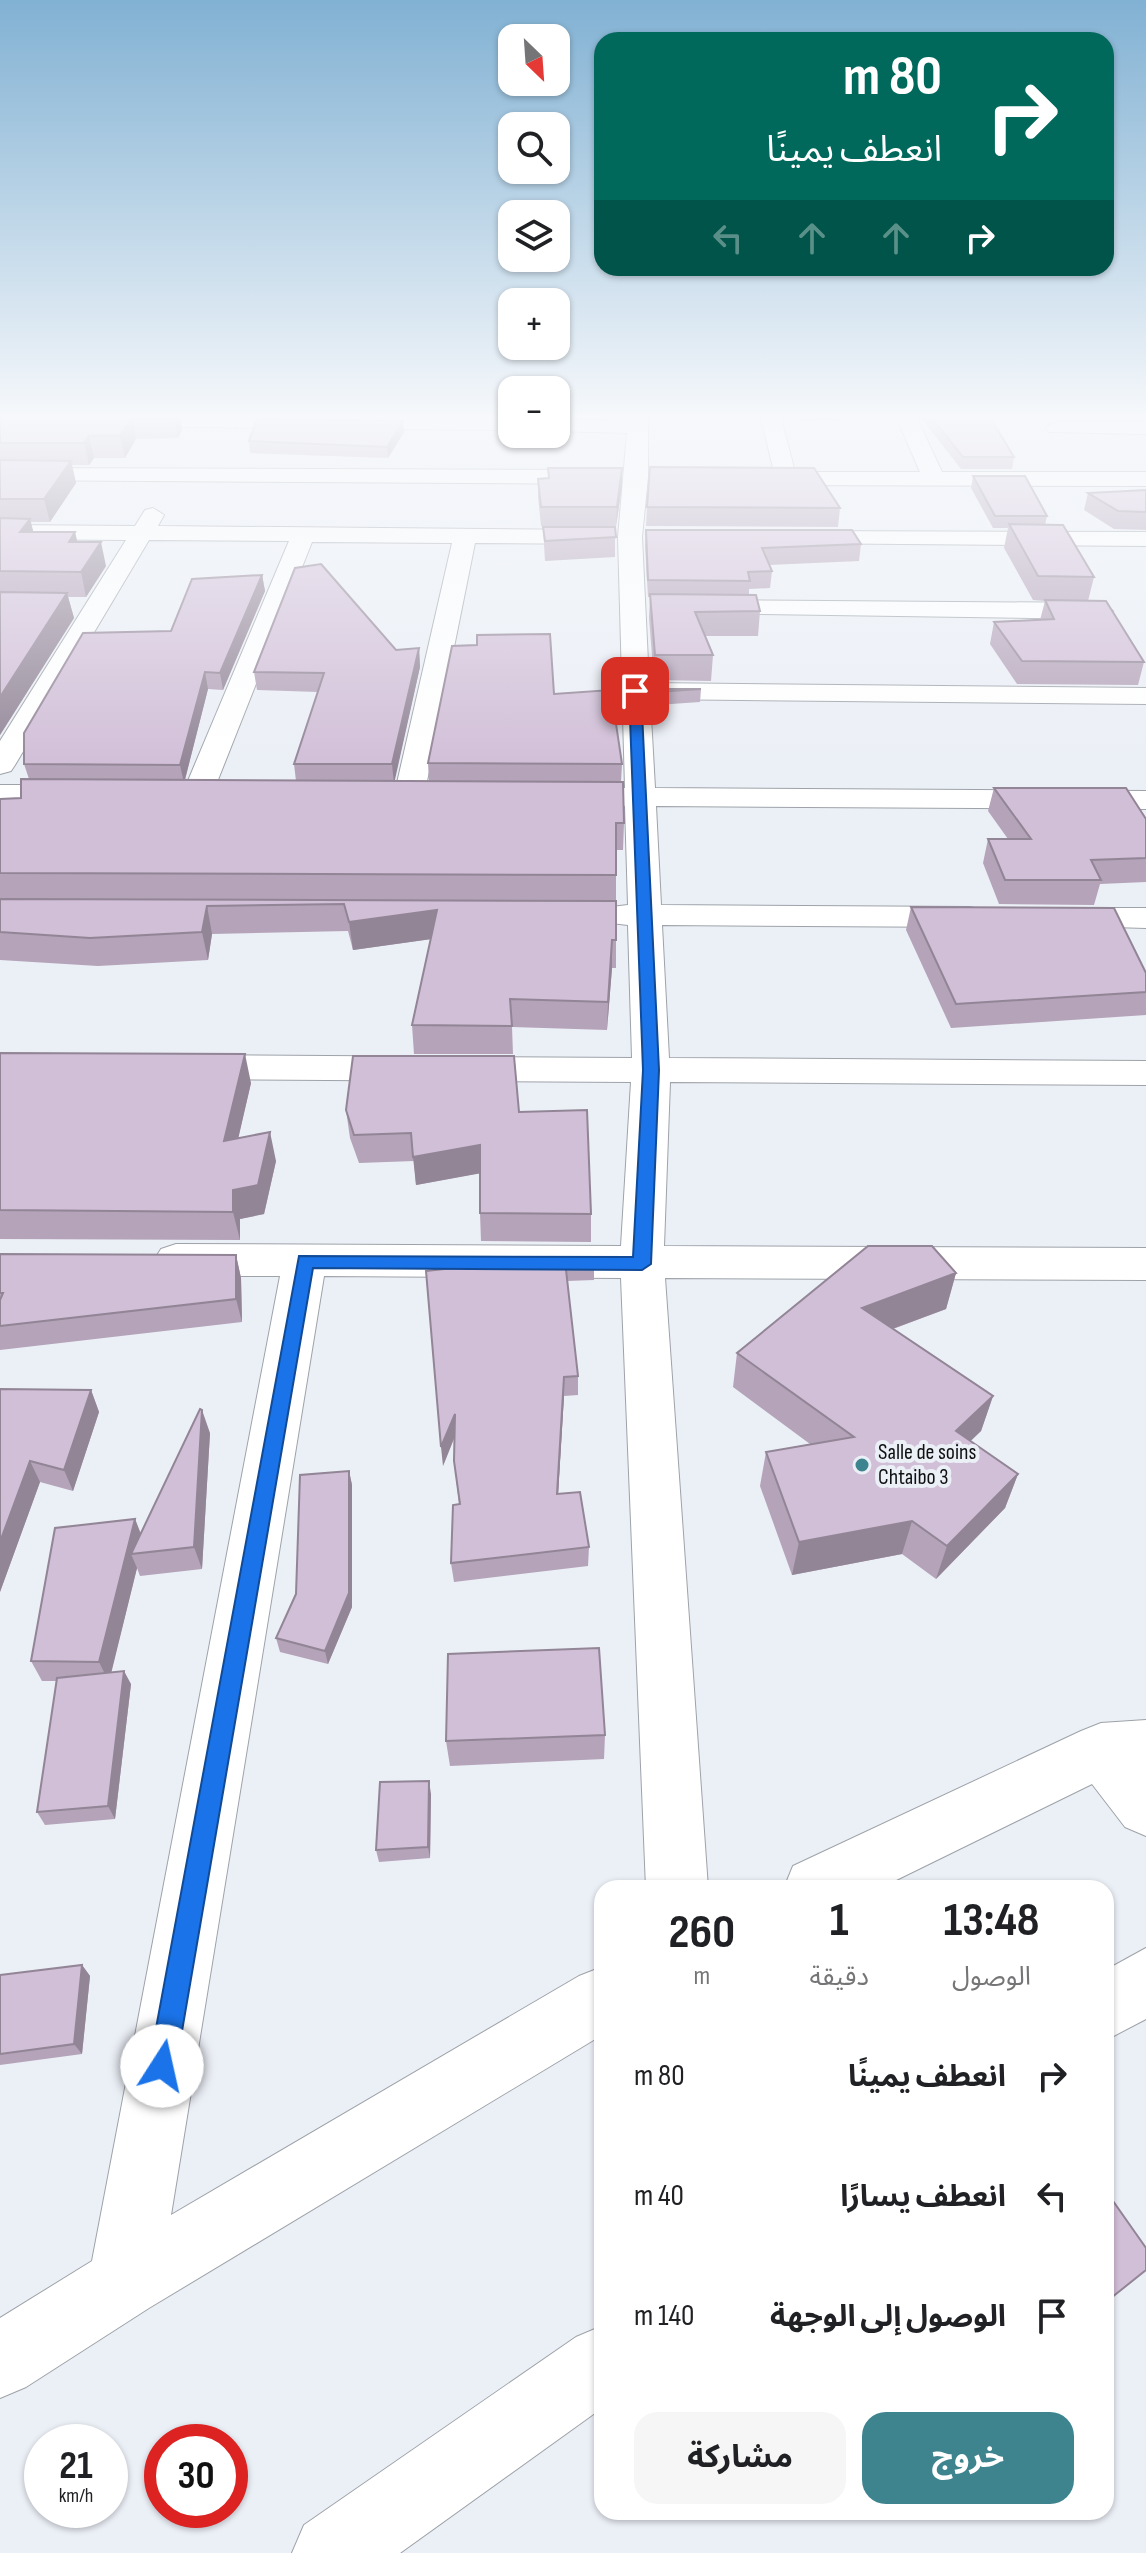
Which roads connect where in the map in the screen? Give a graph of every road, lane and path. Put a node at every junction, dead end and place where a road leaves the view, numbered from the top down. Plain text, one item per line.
1 (80, 533) edge
2 (638, 533) edge
3 (1064, 533) edge
4 (141, 534) junction
5 (303, 535) junction
6 (465, 536) junction
7 (638, 537) junction
8 (771, 538) edge
9 (1069, 539) junction
10 (1146, 539) edge
11 (1083, 563) edge
12 (1097, 587) dead end
13 (64, 607) edge
14 (96, 608) junction
15 (659, 608) junction
16 (635, 691) junction
17 (1146, 696) edge
18 (0, 765) edge
19 (0, 794) edge
20 (106, 794) edge
21 (197, 795) edge
22 (409, 796) edge
23 (577, 797) edge
24 (638, 797) junction
25 (1146, 800) edge
26 (580, 915) edge
27 (643, 915) junction
28 (1146, 918) edge
29 (143, 1067) edge
30 (651, 1070) junction
31 (1146, 1073) edge
32 (137, 1259) edge
33 (305, 1261) junction
34 (642, 1264) junction
35 (1146, 1264) edge
36 (1123, 1748) edge
37 (1146, 1807) edge
38 (677, 1880) edge
39 (833, 1880) edge
40 (1146, 1980) edge
41 (1114, 2002) edge
42 (594, 2004) edge
43 (124, 2283) junction
44 (0, 2361) edge
45 (594, 2369) edge
46 (332, 2553) edge

1 - 4 street
2 - 7 street
3 - 9 street
4 - 5 street
4 - 14 street
5 - 6 street
5 - 21 street
6 - 7 street
6 - 22 street
7 - 15 street
8 - 9 street
9 - 10 street
9 - 11 street
12 - 15 street
13 - 14 street
14 - 18 street
15 - 16 street
16 - 17 street
16 - 24 street
19 - 20 street
23 - 24 street
24 - 25 street
24 - 27 street
26 - 27 street
27 - 28 street
27 - 30 street
29 - 30 street
30 - 31 street
30 - 34 street
32 - 33 street
33 - 34 street
33 - 43 street
34 - 35 street
34 - 38 street
36 - 37 street
36 - 39 street
40 - 41 street
42 - 43 street
43 - 44 street
45 - 46 street

